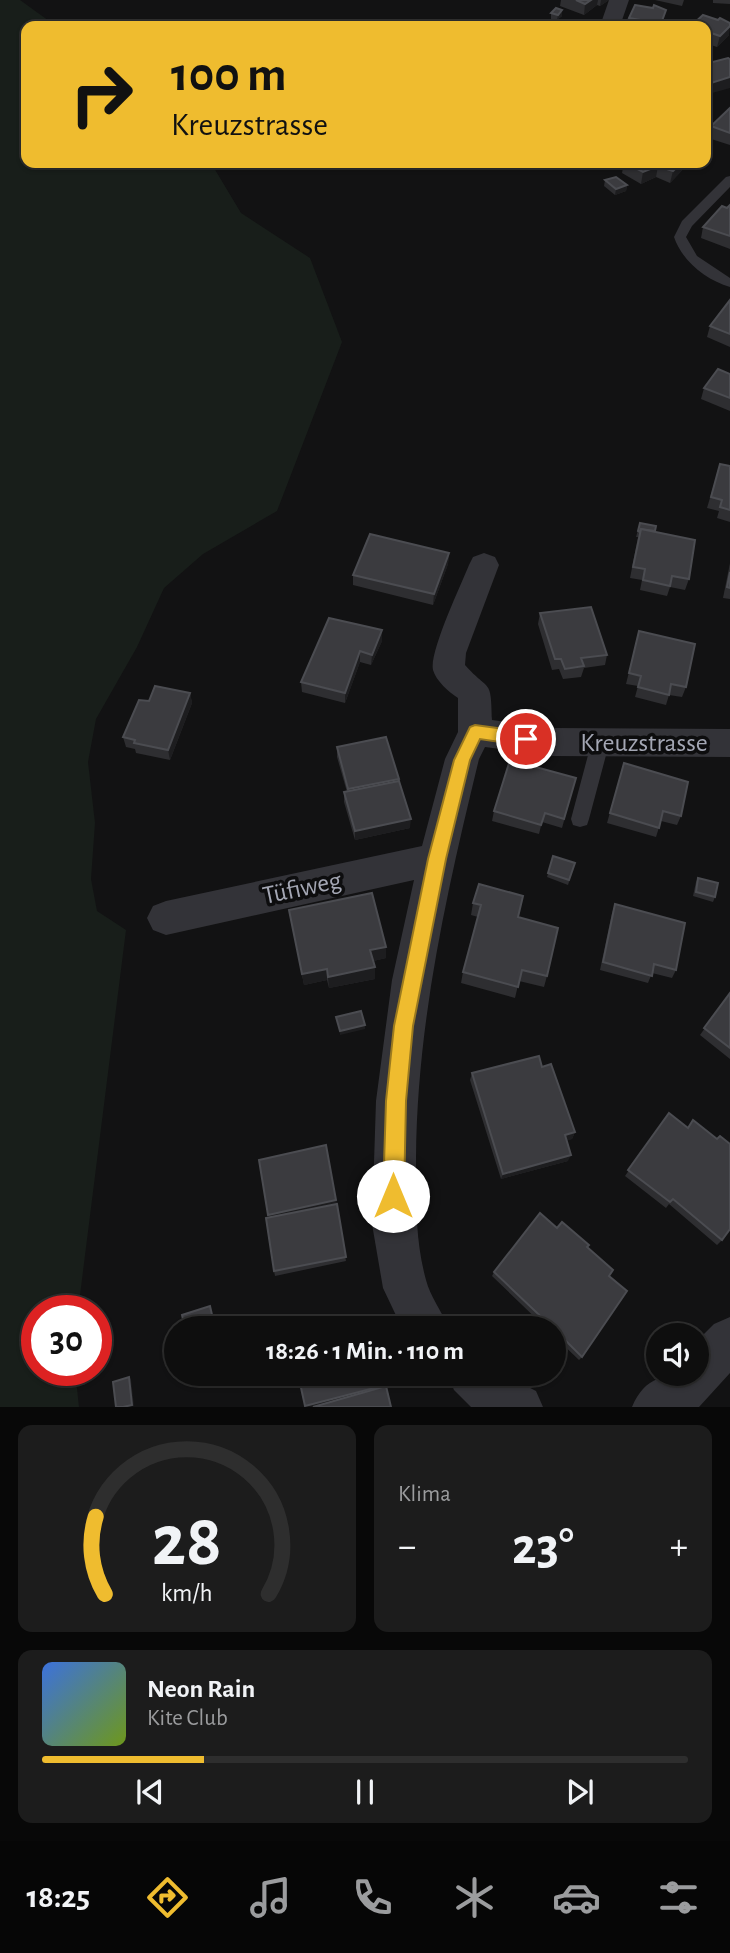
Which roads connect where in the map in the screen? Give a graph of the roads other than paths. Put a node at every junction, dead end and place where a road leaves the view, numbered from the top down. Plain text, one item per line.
1 (619, 0) edge
2 (612, 21) edge
3 (730, 180) edge
4 (730, 283) edge
5 (484, 565) dead end
6 (475, 732) junction
7 (730, 743) edge
8 (600, 744) junction
9 (580, 819) dead end
10 (437, 859) junction
11 (166, 918) dead end
12 (420, 1316) edge
13 (730, 1339) edge
14 (655, 1407) edge

1 - 2 street
3 - 4 lane
5 - 6 street
6 - 8 street, Kreuzstrasse
6 - 10 street
7 - 8 street, Kreuzstrasse
8 - 9 lane
10 - 11 street, Tüfiweg
10 - 12 street
13 - 14 street

